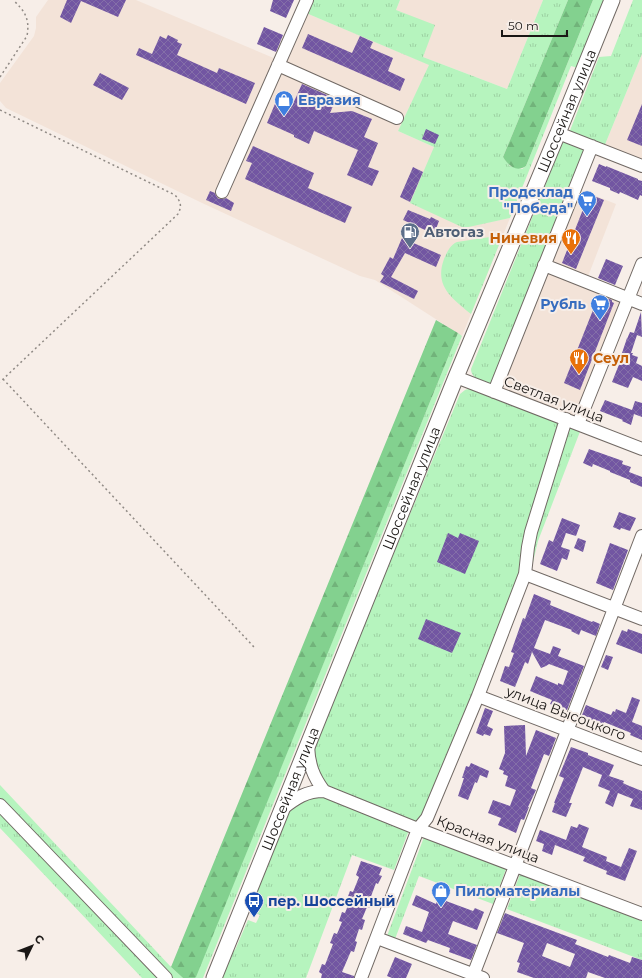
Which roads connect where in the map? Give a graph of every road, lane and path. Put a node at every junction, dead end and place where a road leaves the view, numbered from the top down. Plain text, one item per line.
1 (13, 0) edge
2 (307, 0) edge
3 (612, 0) edge
4 (278, 65) junction
5 (0, 77) edge
6 (0, 110) edge
7 (397, 118) dead end
8 (558, 133) junction
9 (592, 146) junction
10 (642, 166) edge
11 (222, 192) dead end
12 (642, 264) edge
13 (544, 265) junction
14 (628, 299) junction
15 (642, 304) edge
16 (456, 377) junction
17 (3, 379) junction
18 (0, 382) edge
19 (494, 392) junction
20 (566, 419) junction
21 (578, 424) junction
22 (642, 449) edge
23 (642, 536) edge
24 (527, 560) junction
25 (525, 574) junction
26 (547, 582) junction
27 (615, 609) junction
28 (642, 619) edge
29 (254, 647) dead end
30 (478, 696) junction
31 (567, 730) junction
32 (308, 745) junction
33 (642, 759) edge
34 (324, 791) junction
35 (0, 805) edge
36 (282, 809) junction
37 (418, 829) junction
38 (516, 866) junction
39 (642, 914) edge
40 (377, 938) junction
41 (476, 977) edge
42 (166, 978) edge
43 (214, 978) edge
44 (361, 978) edge

1 - 5 path
2 - 4 street
3 - 8 main road, Шоссейная улица
4 - 7 street
4 - 11 street
6 - 17 path
8 - 9 street
8 - 16 main road, Шоссейная улица
9 - 10 street
9 - 13 street
12 - 14 street
13 - 14 street
13 - 19 street
14 - 15 street
14 - 21 street
16 - 19 street, Светлая улица
16 - 32 main road, Шоссейная улица
17 - 18 path
17 - 29 path
19 - 20 street, Светлая улица
20 - 21 street, Светлая улица
20 - 24 street
21 - 22 street, Светлая улица
23 - 27 street
24 - 25 street
24 - 26 street
25 - 26 street
25 - 30 street
26 - 27 street
27 - 28 street
27 - 31 street
30 - 31 street, улица Высоцкого
30 - 37 street
31 - 33 street, улица Высоцкого
31 - 38 street
32 - 34 street
32 - 36 main road, Шоссейная улица
34 - 36 street
34 - 37 street, Красная улица
35 - 42 street
36 - 43 main road, Шоссейная улица
37 - 38 street, Красная улица
37 - 40 street
38 - 39 street, Красная улица
38 - 41 street
40 - 41 street
40 - 44 street

